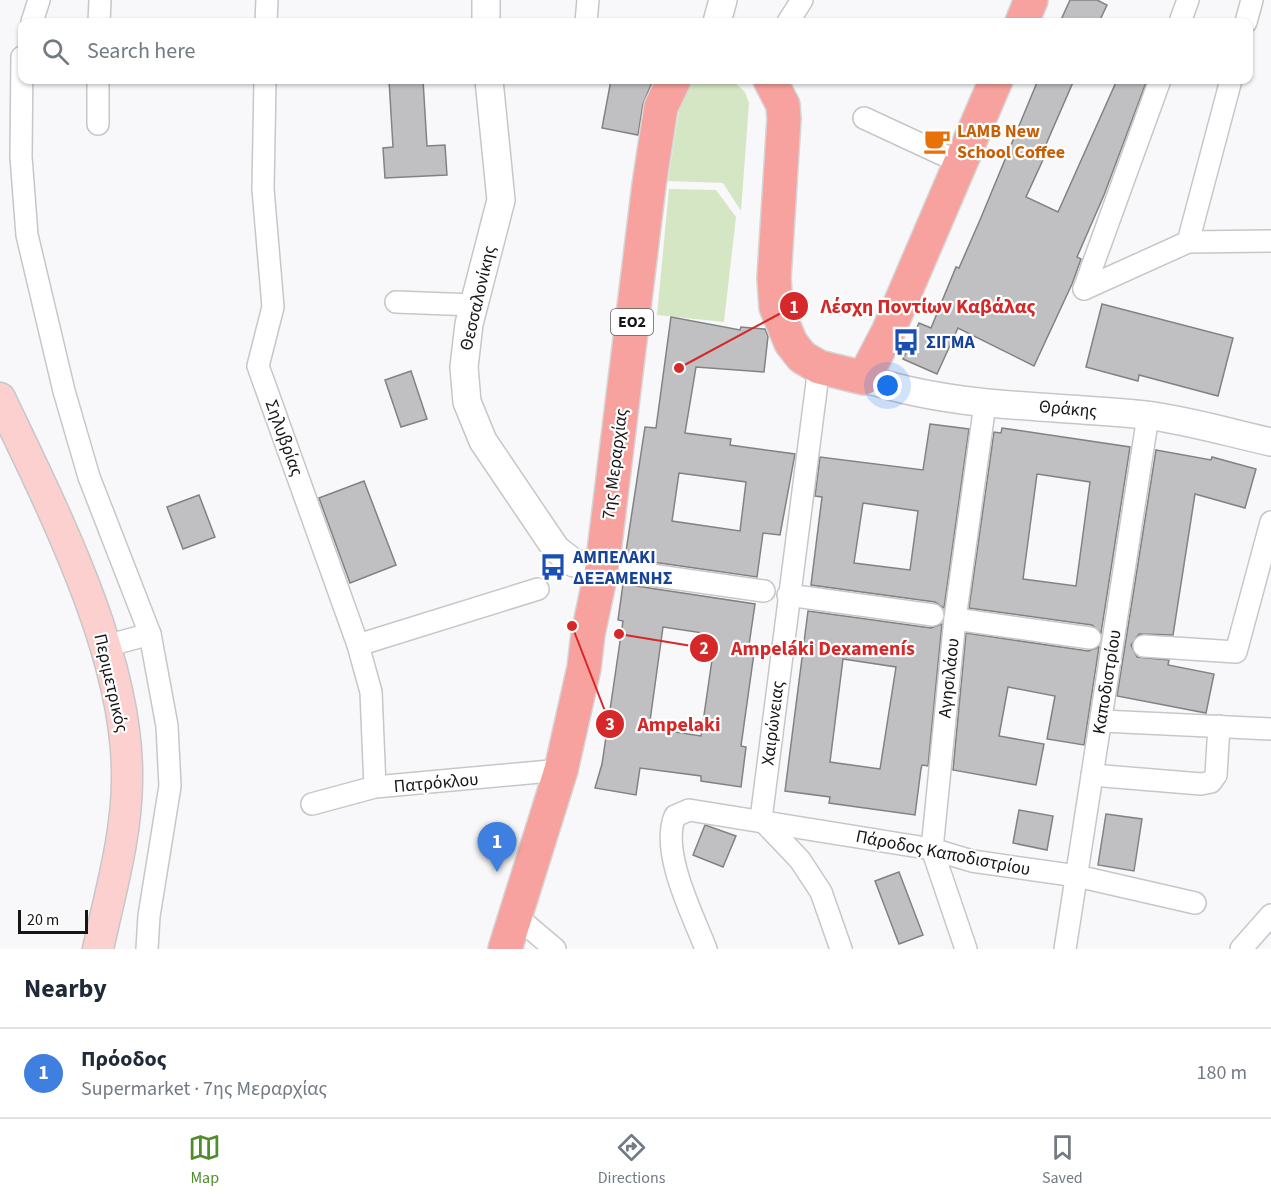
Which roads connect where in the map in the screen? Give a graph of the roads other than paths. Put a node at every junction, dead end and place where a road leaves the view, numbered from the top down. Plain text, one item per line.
1 (39, 0) edge
2 (100, 0) edge
3 (267, 0) edge
4 (486, 0) edge
5 (588, 0) edge
6 (723, 0) edge
7 (802, 0) edge
8 (1031, 0) edge
9 (1188, 0) edge
10 (1252, 0) edge
11 (1271, 6) edge
12 (33, 18) edge
13 (99, 18) edge
14 (266, 18) edge
15 (486, 18) edge
16 (586, 18) edge
17 (718, 18) edge
18 (791, 18) edge
19 (1024, 18) edge
20 (1181, 18) edge
21 (1247, 18) edge
22 (22, 84) edge
23 (98, 84) edge
24 (265, 84) edge
25 (489, 84) edge
26 (672, 84) edge
27 (772, 84) edge
28 (994, 84) edge
29 (1159, 84) edge
30 (1230, 84) edge
31 (864, 118) dead end
32 (98, 124) dead end
33 (961, 163) junction
34 (1271, 241) edge
35 (1188, 242) junction
36 (396, 302) dead end
37 (474, 305) junction
38 (819, 367) junction
39 (864, 378) junction
40 (0, 398) edge
41 (985, 404) junction
42 (1148, 416) junction
43 (1271, 442) edge
44 (1271, 522) edge
45 (602, 568) junction
46 (538, 588) dead end
47 (764, 591) dead end
48 (788, 595) junction
49 (933, 615) dead end
50 (955, 619) junction
51 (150, 634) junction
52 (1090, 638) dead end
53 (358, 645) junction
54 (106, 646) junction
55 (1144, 646) dead end
56 (1102, 721) junction
57 (1219, 726) junction
58 (1271, 729) edge
59 (561, 771) junction
60 (1092, 775) junction
61 (375, 787) junction
62 (312, 804) dead end
63 (762, 819) junction
64 (932, 849) junction
65 (1077, 876) junction
66 (1195, 903) dead end
67 (1271, 915) edge
68 (516, 916) junction
69 (98, 949) edge
70 (147, 949) edge
71 (505, 949) edge
72 (555, 949) edge
73 (706, 949) edge
74 (841, 949) edge
75 (966, 949) edge
76 (1065, 949) edge
77 (1240, 949) edge

1 - 12 street
2 - 13 street
3 - 14 street
4 - 15 street
5 - 16 street
6 - 17 street
7 - 18 street
8 - 19 main road
9 - 20 street
10 - 11 street
10 - 21 street
22 - 51 street
23 - 32 street
24 - 53 street, Σηλυβρίας
25 - 37 street, Θεσσαλονίκης
26 - 45 main road, 7ης Μεραρχίας / ΕΟ2
27 - 38 main road
28 - 33 main road
29 - 35 street
30 - 35 street
31 - 33 street
33 - 39 main road
34 - 35 street
36 - 37 street
37 - 45 street, Θεσσαλονίκης
38 - 39 main road
38 - 48 street, Χαιρώνειας
39 - 41 street, Θράκης
40 - 54 main road, Περιμετρικός
41 - 42 street, Θράκης
41 - 50 street, Αγησιλάου
42 - 43 street, Θράκης
42 - 56 street, Καποδιστρίου
44 - 55 street
45 - 47 street
45 - 59 main road, 7ης Μεραρχίας / ΕΟ2
46 - 53 street
48 - 49 street
48 - 63 street, Χαιρώνειας
50 - 52 street
50 - 64 street, Αγησιλάου
51 - 54 street
51 - 70 street
53 - 61 street, Σηλυβρίας
54 - 69 main road, Περιμετρικός
56 - 57 street
56 - 60 street, Καποδιστρίου
57 - 58 street
57 - 60 street
59 - 61 street, Πατρόκλου
59 - 68 main road, 7ης Μεραρχίας / ΕΟ2
60 - 65 street, Καποδιστρίου
61 - 62 street, Πατρόκλου
63 - 64 street, Πάροδος Καποδιστρίου
63 - 73 street, Πάροδος Καποδιστρίου
63 - 74 street
64 - 65 street, Πάροδος Καποδιστρίου
64 - 75 street, Αγησιλάου
65 - 66 street, Πάροδος Καποδιστρίου
65 - 76 street, Καποδιστρίου
67 - 77 street
68 - 71 main road, 7ης Μεραρχίας / ΕΟ2
68 - 72 street

